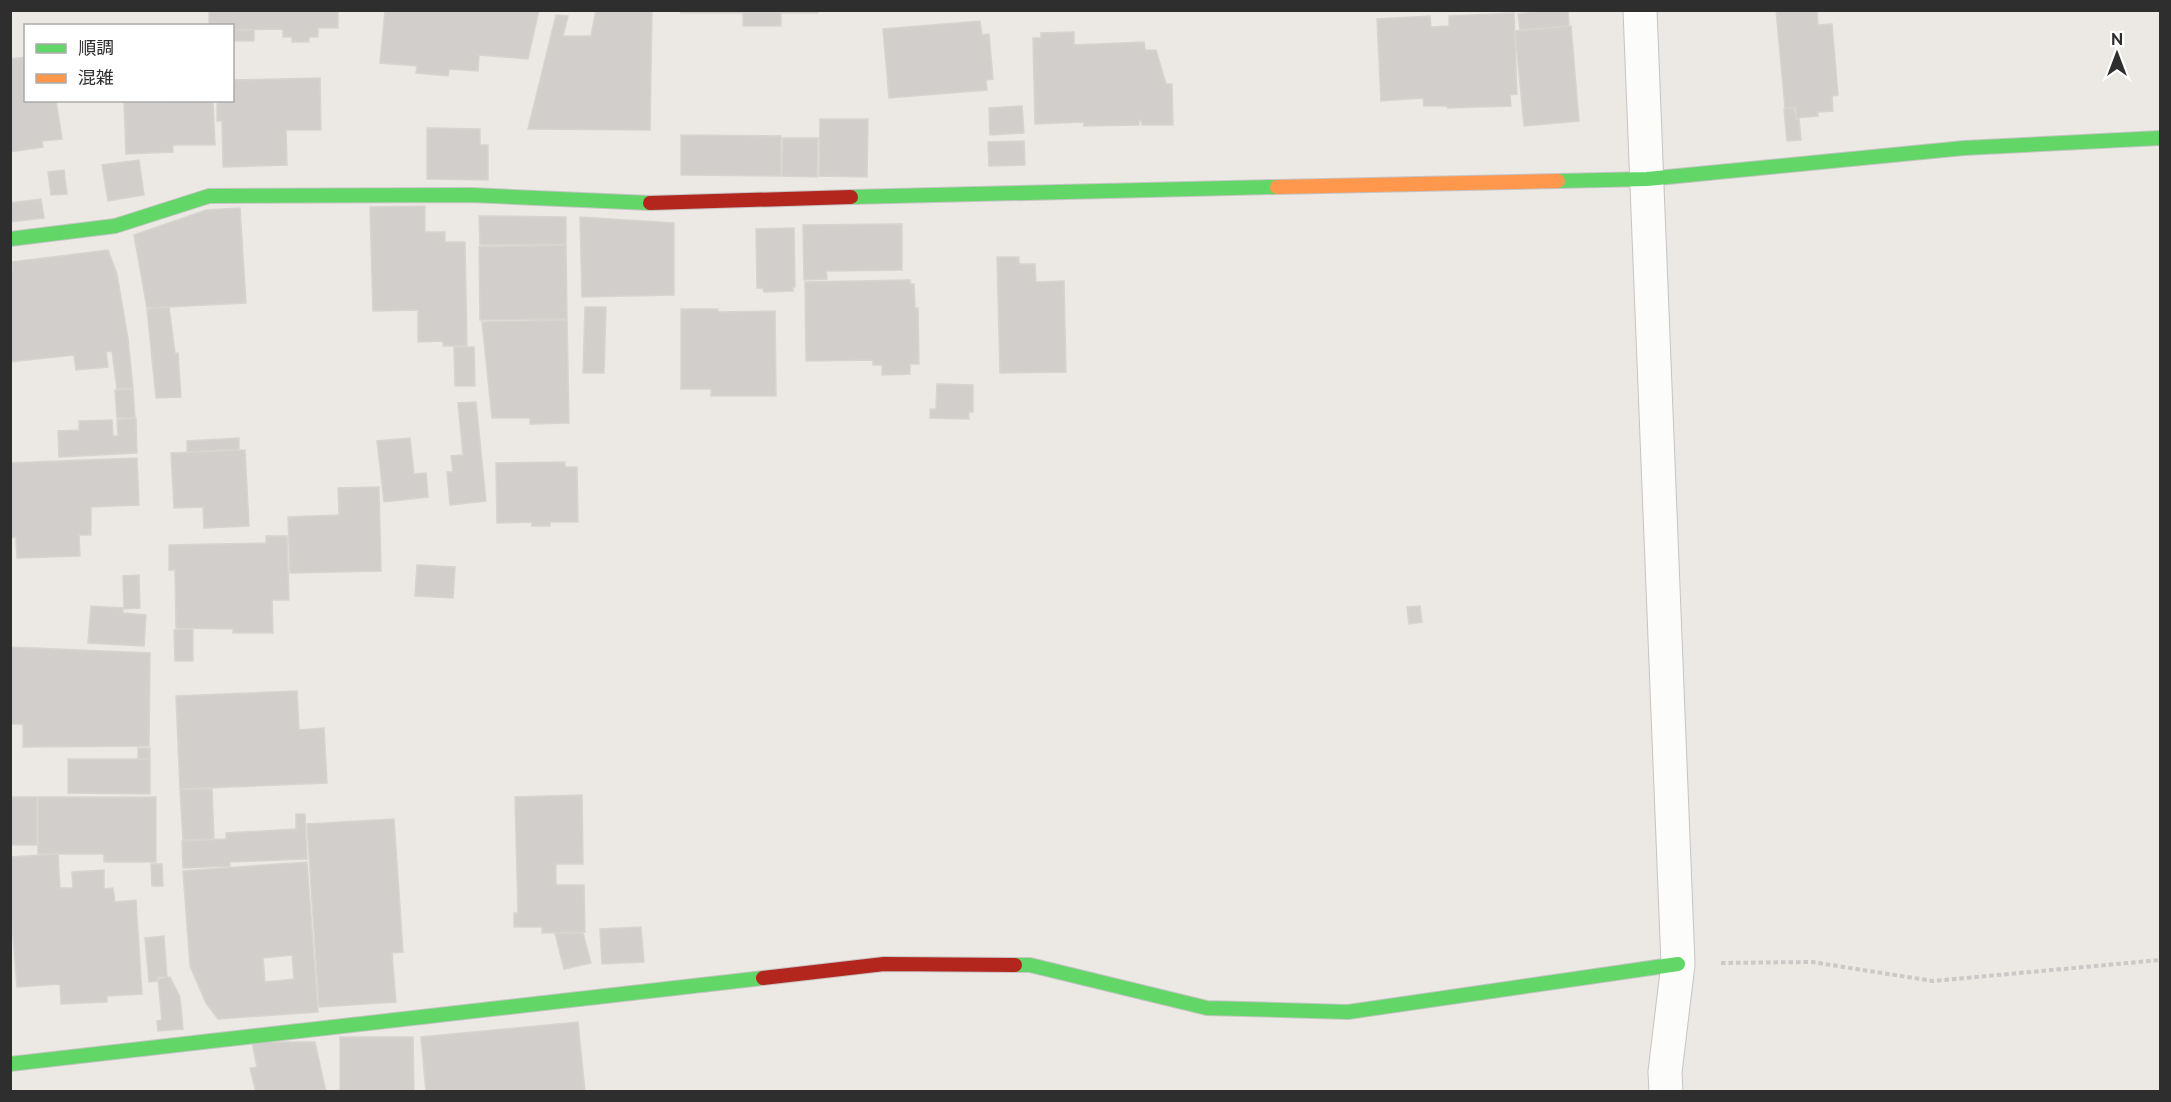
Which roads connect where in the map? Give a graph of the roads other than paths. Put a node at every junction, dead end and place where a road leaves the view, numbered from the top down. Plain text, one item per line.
1 (1640, 10) edge
2 (2160, 138) edge
3 (1647, 179) junction
4 (10, 239) edge
5 (1678, 964) junction
6 (10, 1064) edge
7 (1666, 1092) edge

1 - 3 street
2 - 3 street
3 - 4 street
3 - 5 street
5 - 6 street
5 - 7 street

